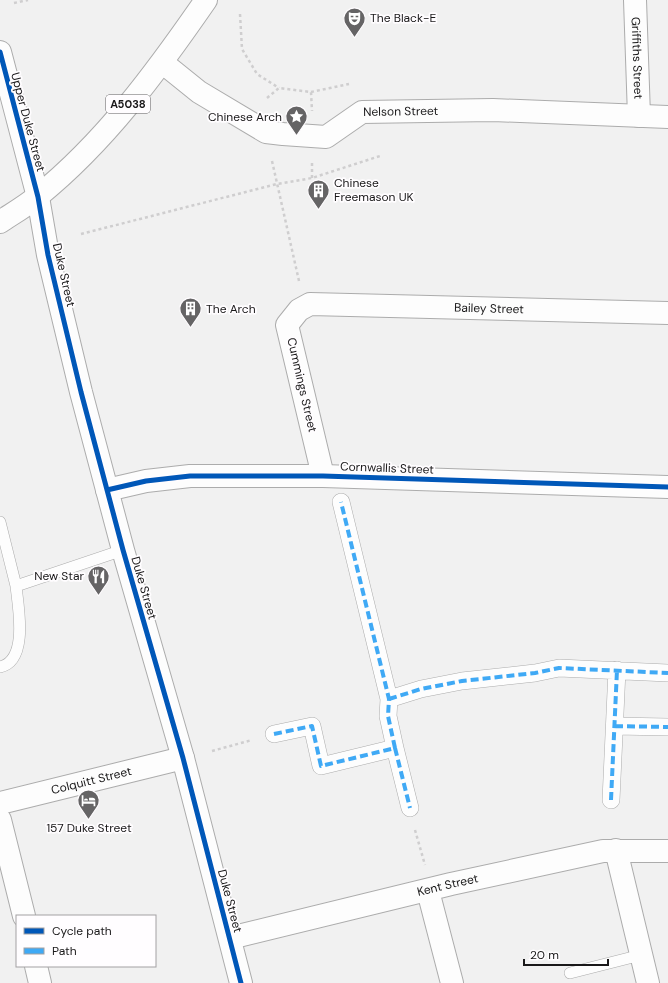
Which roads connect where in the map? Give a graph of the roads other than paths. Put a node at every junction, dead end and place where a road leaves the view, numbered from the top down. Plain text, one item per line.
1 (206, 0) edge
2 (635, 0) edge
3 (0, 52) edge
4 (163, 63) junction
5 (639, 116) junction
6 (668, 117) edge
7 (38, 197) junction
8 (0, 222) edge
9 (308, 305) joint
10 (668, 313) edge
11 (323, 476) junction
12 (668, 487) edge
13 (107, 490) junction
14 (341, 502) dead end
15 (0, 522) edge
16 (123, 550) junction
17 (16, 586) junction
18 (0, 666) edge
19 (617, 670) junction
20 (668, 673) edge
21 (389, 699) junction
22 (615, 726) junction
23 (668, 727) edge
24 (274, 734) road end
25 (395, 748) junction
26 (183, 758) junction
27 (611, 800) dead end
28 (0, 803) edge
29 (410, 808) dead end
30 (0, 820) edge
31 (616, 850) junction
32 (668, 851) edge
33 (428, 891) junction
34 (24, 915) edge
35 (230, 938) junction
36 (641, 955) junction
37 (36, 967) edge
38 (570, 973) dead end
39 (40, 983) edge
40 (241, 983) edge
41 (452, 983) edge
42 (648, 983) edge

1 - 4 street, A5038
2 - 5 street, Griffiths Street
3 - 7 street, Upper Duke Street
4 - 5 street, Nelson Street
4 - 7 street, A5038
5 - 6 street, Nelson Street
7 - 8 street, A5038
7 - 13 street, Duke Street
9 - 10 street, Bailey Street
9 - 11 street, Cummings Street
11 - 12 street, Cornwallis Street
11 - 13 street, Cornwallis Street
13 - 16 street, Duke Street
14 - 21 street
15 - 17 lane
16 - 17 lane
16 - 26 street, Duke Street
17 - 18 lane
19 - 20 street
19 - 21 street
19 - 22 street
21 - 25 street
22 - 23 street
22 - 27 street
24 - 25 street
25 - 29 street
26 - 28 street, Colquitt Street
26 - 35 street, Duke Street
30 - 34 street
31 - 32 street, Kent Street
31 - 33 street, Kent Street
31 - 36 street
33 - 35 street, Kent Street
33 - 41 street
35 - 40 street, Duke Street
36 - 38 lane
36 - 42 street
37 - 39 street

